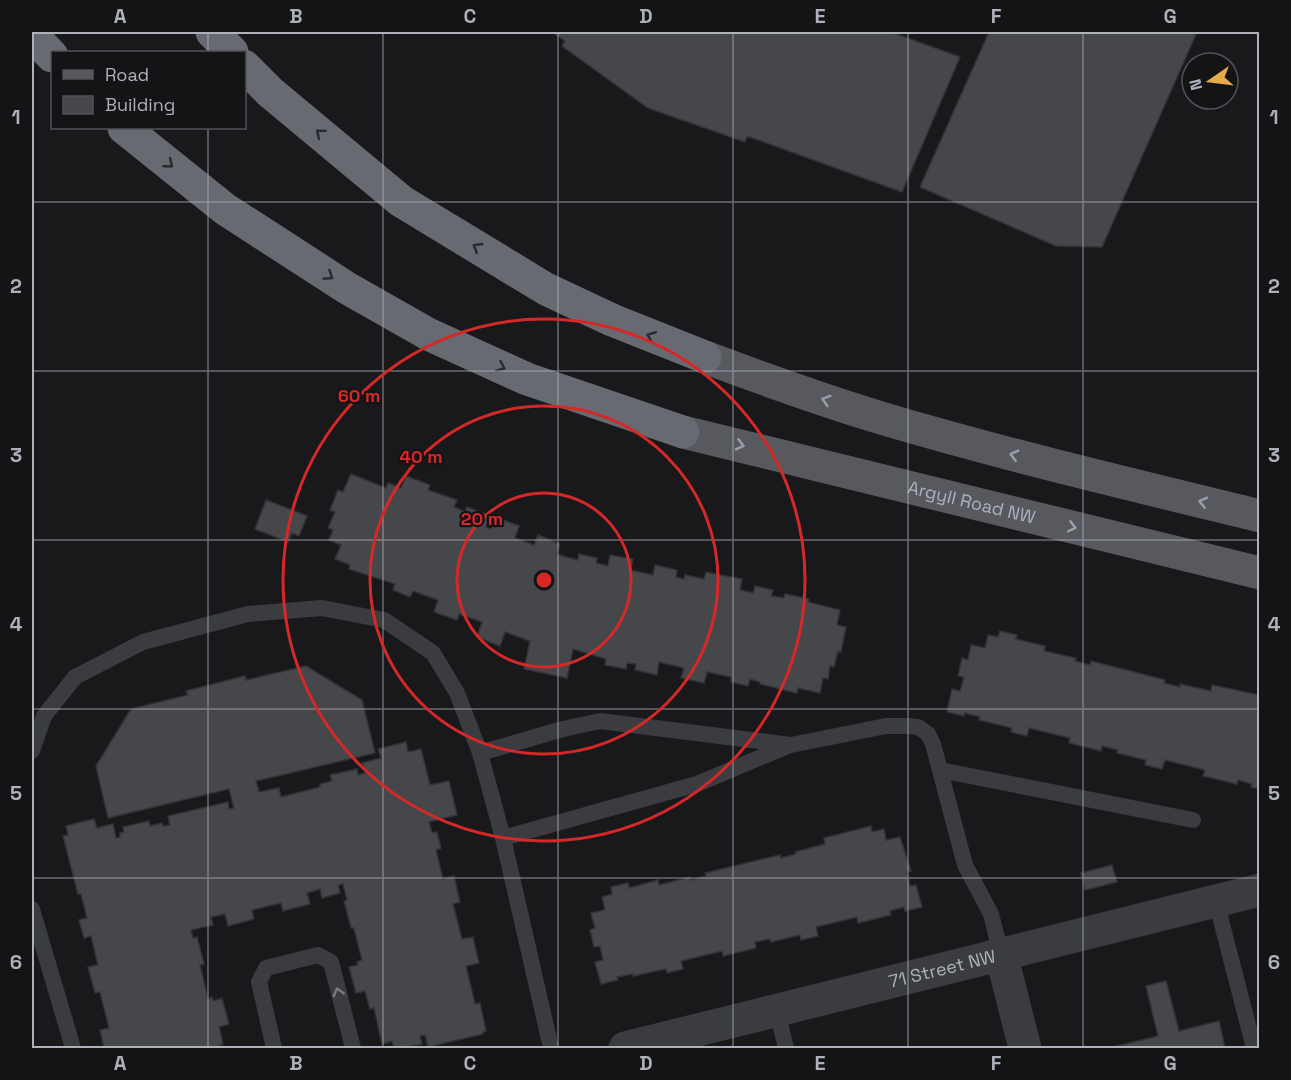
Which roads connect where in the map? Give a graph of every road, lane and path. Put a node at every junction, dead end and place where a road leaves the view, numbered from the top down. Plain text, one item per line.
1 (212, 32) edge
2 (32, 35) edge
3 (231, 51) edge
4 (51, 55) edge
5 (246, 68) edge
6 (125, 129) edge
7 (705, 357) joint
8 (683, 432) joint
9 (1260, 516) edge
10 (1260, 573) edge
11 (791, 744) junction
12 (32, 751) edge
13 (480, 753) junction
14 (940, 770) junction
15 (1193, 819) dead end
16 (503, 838) junction
17 (1259, 894) edge
18 (1216, 901) junction
19 (32, 909) edge
20 (1001, 954) junction
21 (777, 1011) junction
22 (72, 1048) edge
23 (274, 1048) edge
24 (353, 1048) edge
25 (551, 1048) edge
26 (625, 1048) edge
27 (786, 1048) edge
28 (1025, 1048) edge
29 (1254, 1048) edge

1 - 3 highway
2 - 4 highway
7 -> 5 highway
6 -> 8 highway
9 -> 7 main road
8 -> 10 main road, Argyll Road NW
11 - 13 lane
11 - 14 lane
11 - 16 lane
12 - 13 lane
13 - 16 lane
14 - 15 lane
14 - 20 lane
16 - 25 lane
17 - 18 street, 71 Street NW
18 - 20 street, 71 Street NW
18 - 29 lane
19 - 22 lane
20 - 21 street, 71 Street NW
20 - 28 street
21 - 26 street, 71 Street NW
21 - 27 lane
24 -> 23 lane

